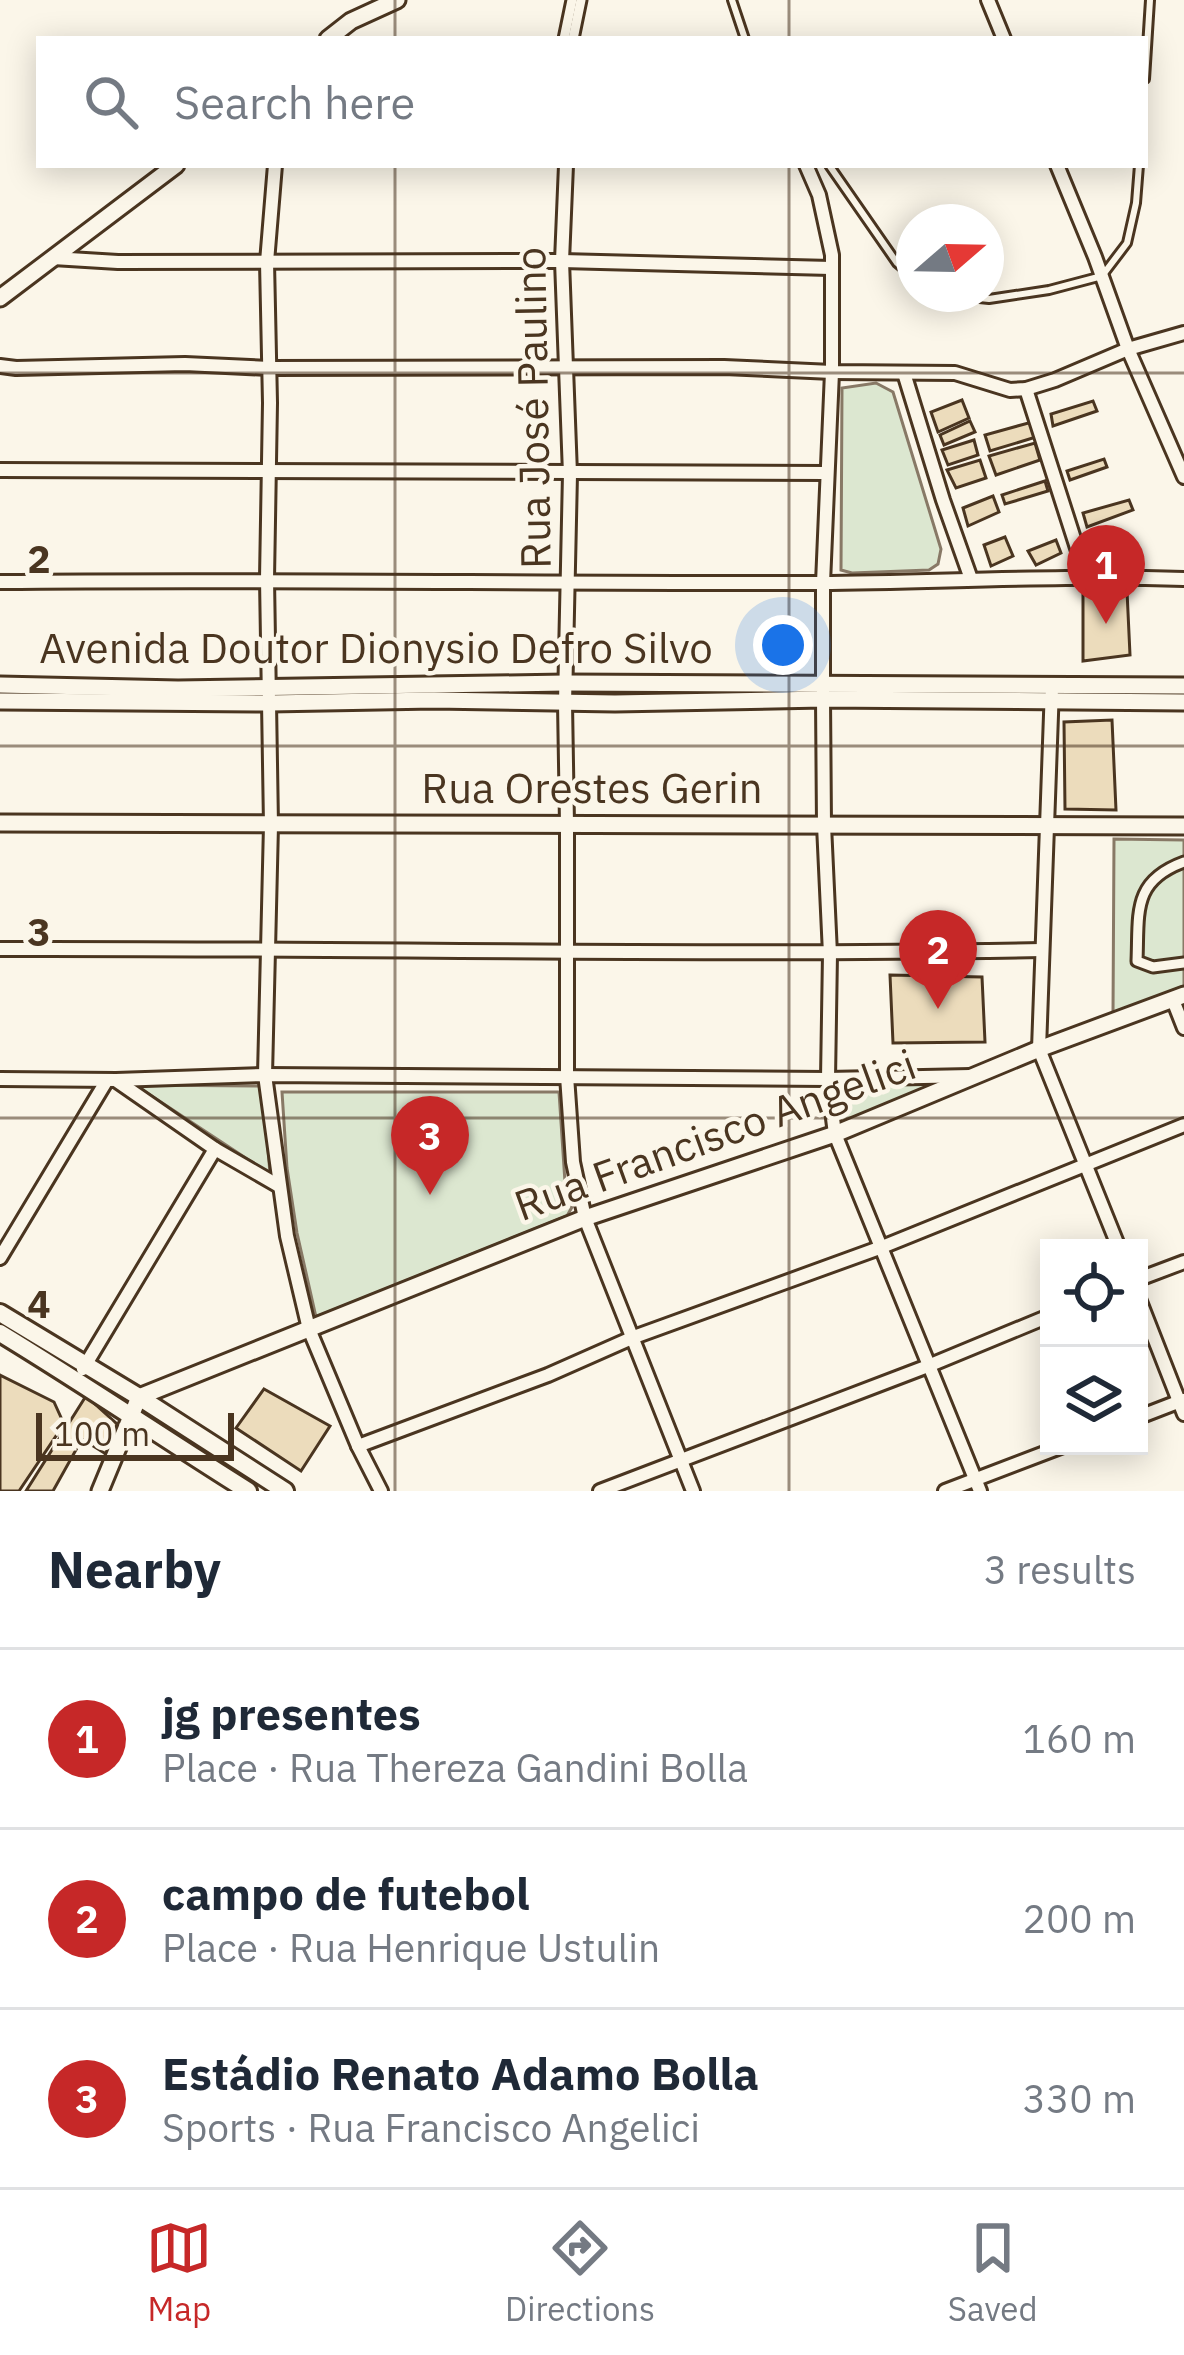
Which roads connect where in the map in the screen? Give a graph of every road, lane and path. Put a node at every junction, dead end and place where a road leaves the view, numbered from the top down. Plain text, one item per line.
1 (397, 0) edge
2 (572, 0) edge
3 (581, 0) edge
4 (732, 0) edge
5 (988, 0) edge
6 (1150, 0) edge
7 (332, 36) edge
8 (565, 36) edge
9 (574, 36) edge
10 (744, 36) edge
11 (1003, 36) edge
12 (1148, 36) edge
13 (172, 168) edge
14 (275, 168) edge
15 (566, 168) edge
16 (807, 168) edge
17 (831, 168) edge
18 (1058, 168) edge
19 (1139, 168) edge
20 (53, 258) junction
21 (562, 261) junction
22 (267, 262) junction
23 (896, 262) edge
24 (831, 268) junction
25 (1102, 276) junction
26 (1004, 297) edge
27 (0, 298) edge
28 (1184, 333) edge
29 (1128, 349) junction
30 (566, 365) junction
31 (0, 366) edge
32 (269, 368) junction
33 (832, 372) junction
34 (904, 374) junction
35 (1026, 389) junction
36 (0, 470) edge
37 (268, 471) junction
38 (827, 473) junction
39 (570, 474) junction
40 (1184, 477) edge
41 (1086, 576) junction
42 (267, 579) junction
43 (971, 579) junction
44 (1184, 579) edge
45 (568, 581) junction
46 (0, 582) edge
47 (823, 583) junction
48 (565, 683) junction
49 (0, 685) edge
50 (1184, 686) edge
51 (823, 691) junction
52 (1052, 695) junction
53 (269, 696) junction
54 (0, 701) edge
55 (1184, 702) edge
56 (565, 703) junction
57 (0, 823) edge
58 (271, 824) junction
59 (568, 824) junction
60 (824, 824) junction
61 (1048, 825) junction
62 (1184, 826) edge
63 (1184, 862) edge
64 (268, 949) junction
65 (0, 950) edge
66 (1042, 950) junction
67 (566, 952) junction
68 (830, 953) junction
69 (1184, 963) edge
70 (1179, 998) edge
71 (1184, 1028) edge
72 (1039, 1049) junction
73 (266, 1075) junction
74 (567, 1076) junction
75 (977, 1076) junction
76 (0, 1079) edge
77 (828, 1079) junction
78 (111, 1080) junction
79 (1184, 1125) edge
80 (836, 1134) junction
81 (215, 1149) junction
82 (1085, 1165) junction
83 (279, 1186) junction
84 (584, 1219) junction
85 (1115, 1239) edge
86 (882, 1247) junction
87 (0, 1258) edge
88 (1184, 1262) edge
89 (1148, 1276) edge
90 (0, 1313) edge
91 (1040, 1320) edge
92 (1148, 1321) edge
93 (309, 1329) junction
94 (0, 1334) edge
95 (634, 1337) junction
96 (928, 1366) junction
97 (80, 1373) junction
98 (139, 1397) junction
99 (1182, 1405) edge
100 (1148, 1414) edge
101 (129, 1417) junction
102 (358, 1447) junction
103 (222, 1450) junction
104 (1043, 1455) edge
105 (680, 1459) junction
106 (209, 1467) junction
107 (978, 1485) edge
108 (100, 1491) edge
109 (248, 1491) edge
110 (285, 1491) edge
111 (381, 1491) edge
112 (600, 1491) edge
113 (693, 1491) edge
114 (945, 1491) edge

1 - 7 street
2 - 8 street
3 - 9 street
4 - 10 lane
5 - 11 street
6 - 12 lane
13 - 20 street
14 - 22 street
15 - 21 street, Rua José Paulino
16 - 24 street
17 - 23 lane
18 - 25 street
19 - 25 lane
20 - 22 street
20 - 27 street
21 - 22 street
21 - 24 street
21 - 30 street, Rua José Paulino
22 - 32 street
24 - 33 street
25 - 26 lane
25 - 29 street
28 - 29 street
29 - 35 street
29 - 40 street
30 - 32 street
30 - 33 street
30 - 39 street, Rua José Paulino
31 - 32 street
32 - 37 street
33 - 34 street
33 - 38 street
34 - 35 street
34 - 43 street
35 - 41 street
36 - 37 street
37 - 39 street
37 - 42 street
38 - 39 street
38 - 47 street
39 - 45 street, Rua José Paulino
41 - 43 street
41 - 44 street
42 - 45 street
42 - 46 street
42 - 53 street
43 - 47 street
45 - 47 street
45 - 48 street, Rua José Paulino
47 - 51 street
48 - 51 street, Avenida Doutor Dionysio Defro Silvo
48 - 53 street, Avenida Doutor Dionysio Defro Silvo
48 - 56 street, Rua José Paulino
49 - 53 street, Avenida Doutor Dionysio Defro Silvo
50 - 52 street, Avenida Doutor Dionysio Defro Silvo
51 - 52 street, Avenida Doutor Dionysio Defro Silvo
51 - 56 street, Avenida Doutor Dionysio Defro Silvo
51 - 60 street
52 - 55 street, Avenida Doutor Dionysio Defro Silvo
52 - 61 street
53 - 54 street, Avenida Doutor Dionysio Defro Silvo
53 - 56 street, Avenida Doutor Dionysio Defro Silvo
53 - 58 street
56 - 59 street, Rua José Paulino
57 - 58 street, Rua Orestes Gerin
58 - 59 street, Rua Orestes Gerin
58 - 64 street
59 - 60 street, Rua Orestes Gerin
59 - 67 street, Rua José Paulino
60 - 61 street, Rua Orestes Gerin
60 - 68 street
61 - 62 street, Rua Orestes Gerin
61 - 66 street
63 - 69 street
64 - 65 street
64 - 67 street
64 - 73 street
66 - 68 street
66 - 72 street
67 - 68 street
67 - 74 street, Rua José Paulino
68 - 77 street
70 - 71 street
70 - 72 street, Rua Francisco Angelici
72 - 75 street, Rua Francisco Angelici
72 - 82 street
73 - 74 street
73 - 78 street
73 - 83 street
74 - 77 street
74 - 84 street, Rua José Paulino
75 - 77 street
75 - 80 street, Rua Francisco Angelici
76 - 78 street
77 - 80 street
78 - 81 street
78 - 87 street
79 - 82 street
80 - 84 street, Rua Francisco Angelici
80 - 86 street
81 - 83 street
81 - 97 street
82 - 85 street
82 - 86 street
83 - 93 street
84 - 93 street, Rua Francisco Angelici
84 - 95 street, Rua José Paulino
86 - 95 street
86 - 96 street
88 - 89 street
90 - 97 main road
91 - 96 street
92 - 99 street
93 - 98 street, Rua Francisco Angelici
93 - 102 street
94 - 97 main road
95 - 102 street
95 - 105 street, Rua José Paulino
96 - 105 street
96 - 107 street
97 - 98 main road
97 - 101 main road
98 - 101 street
98 - 103 main road
99 - 100 street
101 - 106 main road
101 - 108 street
102 - 111 street
103 - 106 main road
103 - 110 main road
104 - 107 street
105 - 112 street
105 - 113 street, Rua José Paulino
106 - 109 main road
107 - 114 street

